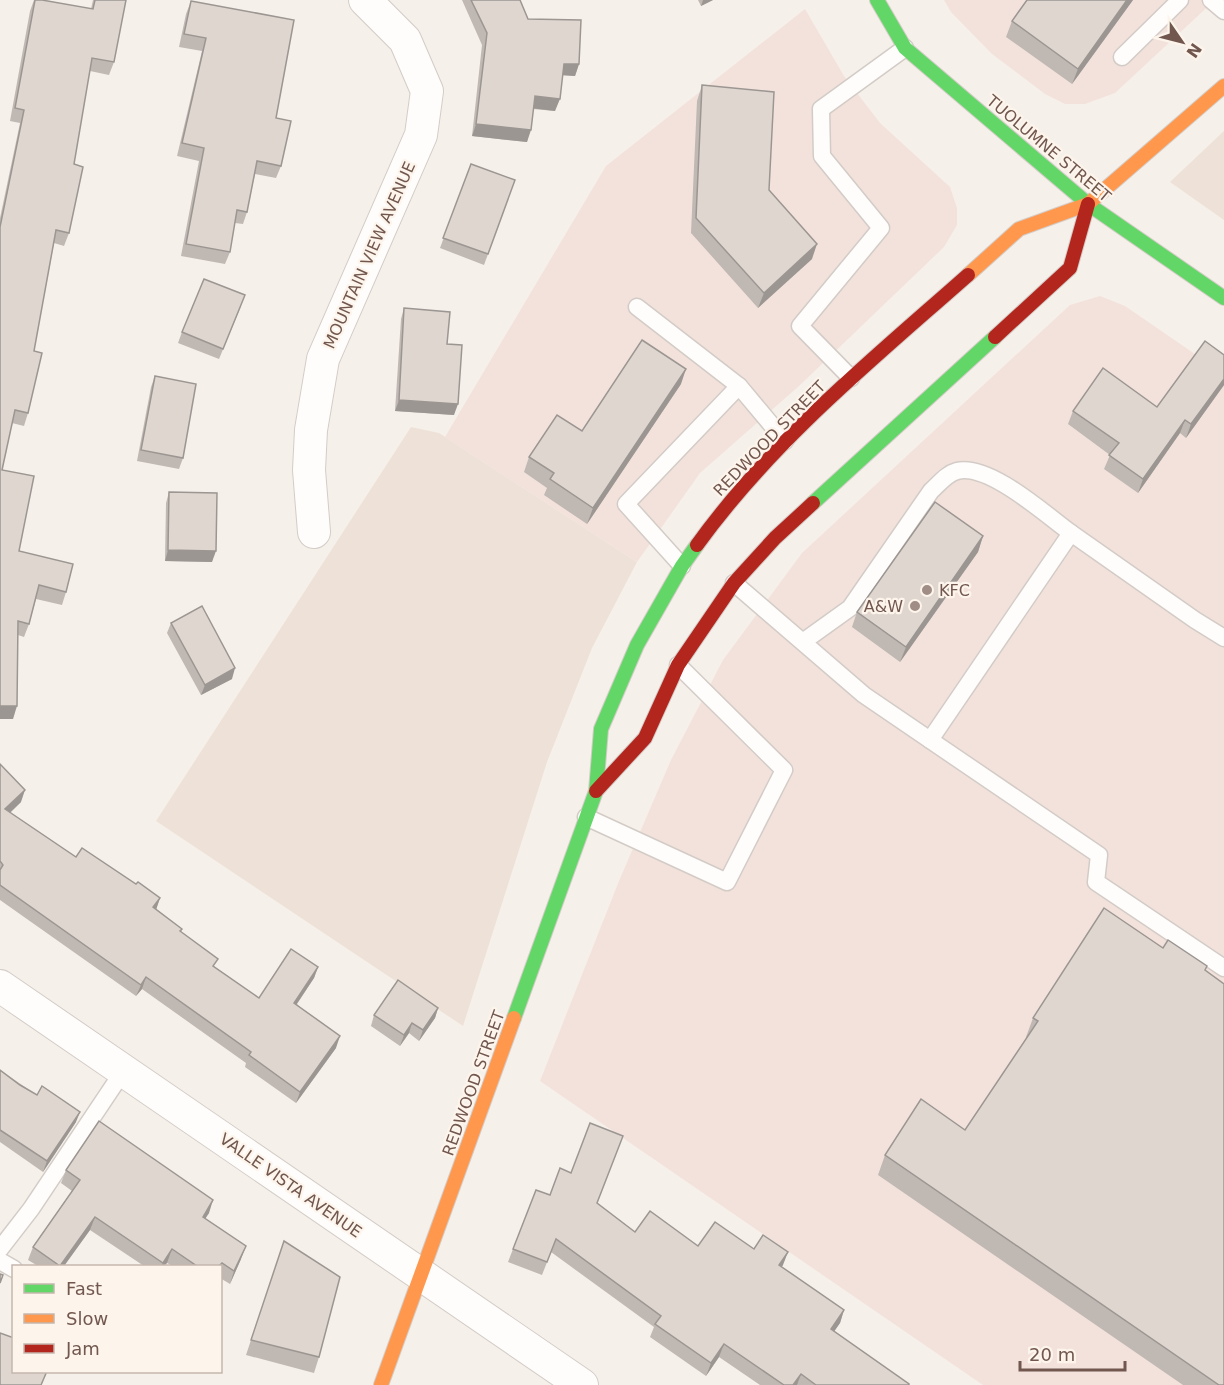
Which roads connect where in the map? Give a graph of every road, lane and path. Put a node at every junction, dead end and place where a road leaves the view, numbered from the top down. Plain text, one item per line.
1 (365, 0) edge
2 (877, 0) edge
3 (1180, 0) edge
4 (1210, 0) edge
5 (1224, 11) edge
6 (905, 48) junction
7 (1122, 57) dead end
8 (1224, 86) edge
9 (1088, 204) junction
10 (1224, 298) edge
11 (637, 307) dead end
12 (851, 378) junction
13 (739, 386) junction
14 (785, 441) junction
15 (314, 532) dead end
16 (1071, 533) junction
17 (682, 566) junction
18 (734, 583) junction
19 (1224, 638) edge
20 (804, 641) junction
21 (678, 665) junction
22 (930, 740) junction
23 (596, 791) junction
24 (586, 817) junction
25 (1224, 968) edge
26 (0, 986) edge
27 (124, 1070) junction
28 (0, 1249) edge
29 (422, 1275) junction
30 (381, 1385) edge
31 (582, 1385) edge

1 - 15 street, MOUNTAIN VIEW AVENUE
2 - 6 main road, TUOLUMNE STREET
3 - 7 lane
4 - 5 lane
6 - 9 main road, TUOLUMNE STREET
6 - 12 lane
8 - 9 main road, REDWOOD STREET
9 - 10 main road, TUOLUMNE STREET
9 - 12 main road, REDWOOD STREET
9 - 18 main road, REDWOOD STREET
11 - 13 lane
12 - 14 main road, REDWOOD STREET
13 - 14 lane
13 - 17 lane
14 - 17 main road, REDWOOD STREET
16 - 19 lane
16 - 20 lane
16 - 22 lane
17 - 23 main road, REDWOOD STREET
18 - 20 lane
18 - 21 main road, REDWOOD STREET
20 - 22 lane
21 - 23 main road, REDWOOD STREET
21 - 24 lane
22 - 25 lane
23 - 24 main road, REDWOOD STREET
24 - 29 main road, REDWOOD STREET
26 - 27 street, VALLE VISTA AVENUE
27 - 28 lane
27 - 29 street, VALLE VISTA AVENUE
29 - 30 main road, REDWOOD STREET
29 - 31 street, VALLE VISTA AVENUE

